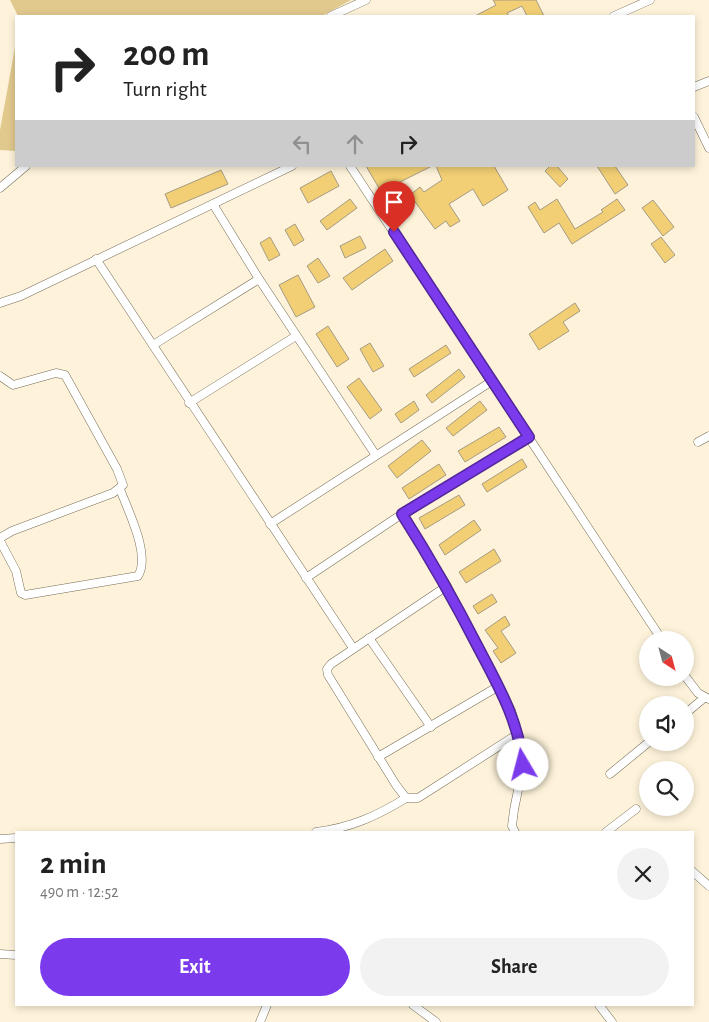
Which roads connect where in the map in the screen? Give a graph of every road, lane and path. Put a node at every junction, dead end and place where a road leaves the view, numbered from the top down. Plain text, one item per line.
1 (366, 0) edge
2 (650, 0) edge
3 (334, 15) edge
4 (616, 15) edge
5 (709, 81) edge
6 (695, 87) edge
7 (695, 119) edge
8 (709, 148) edge
9 (25, 167) edge
10 (290, 167) edge
11 (351, 167) edge
12 (0, 188) edge
13 (213, 204) junction
14 (96, 260) junction
15 (259, 279) junction
16 (0, 302) edge
17 (296, 336) junction
18 (153, 345) junction
19 (0, 376) edge
20 (492, 381) junction
21 (190, 403) junction
22 (709, 436) edge
23 (529, 437) junction
24 (698, 442) dead end
25 (375, 454) junction
26 (120, 489) junction
27 (402, 514) junction
28 (270, 524) junction
29 (0, 540) edge
30 (306, 578) junction
31 (447, 586) junction
32 (656, 631) edge
33 (369, 638) junction
34 (353, 648) junction
35 (498, 686) junction
36 (693, 686) edge
37 (707, 699) edge
38 (694, 708) edge
39 (431, 728) junction
40 (518, 734) junction
41 (639, 750) edge
42 (378, 757) junction
43 (610, 774) dead end
44 (406, 798) junction
45 (636, 809) dead end
46 (321, 831) edge
47 (514, 831) edge
48 (607, 831) edge
49 (15, 838) edge
50 (0, 839) edge
51 (694, 873) edge
52 (709, 886) edge
53 (0, 954) edge
54 (15, 955) edge
55 (267, 1006) edge
56 (414, 1006) edge
57 (600, 1006) edge
58 (260, 1022) edge
59 (436, 1022) edge
60 (612, 1022) edge

1 - 3 street
2 - 4 street
5 - 6 street
7 - 8 street
9 - 12 street
10 - 13 street
11 - 20 street
13 - 14 street
13 - 15 street
14 - 16 street
14 - 18 street
15 - 17 street
15 - 18 street
17 - 21 street
17 - 25 street
18 - 21 street
19 - 26 street
20 - 23 street
20 - 25 street
21 - 28 street
22 - 24 street
23 - 27 street
23 - 32 street
25 - 28 street
26 - 29 street
26 - 29 street
27 - 30 street
27 - 31 street
28 - 30 street
30 - 34 street
31 - 33 street
31 - 35 street
33 - 34 street
33 - 39 street
34 - 42 street
35 - 39 street
35 - 40 street
36 - 37 street
37 - 38 street
39 - 42 street
40 - 44 street
40 - 47 street
41 - 43 street
42 - 44 street
44 - 46 street
45 - 48 street
49 - 50 street
51 - 52 street
53 - 54 street
55 - 58 street
56 - 59 street
57 - 60 street

